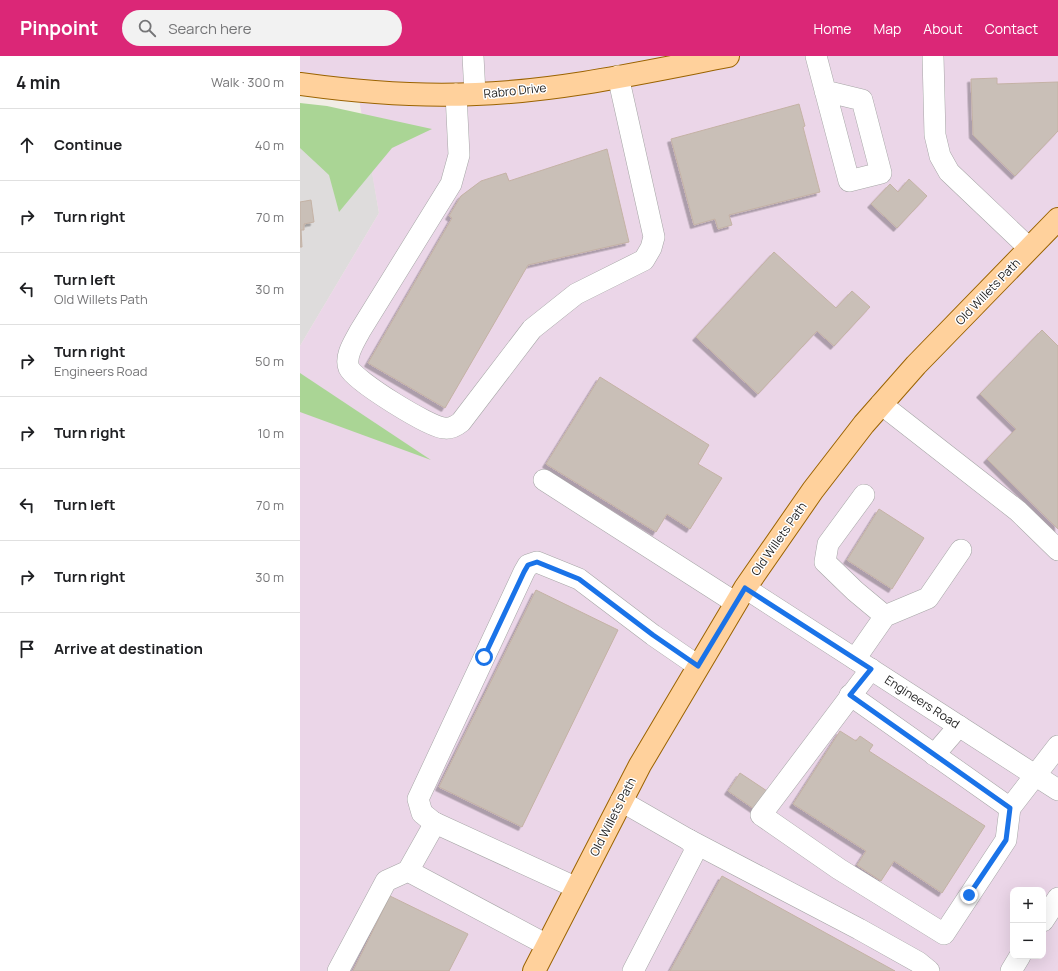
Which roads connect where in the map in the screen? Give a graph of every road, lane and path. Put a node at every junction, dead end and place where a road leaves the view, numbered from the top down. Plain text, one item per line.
1 (473, 56) edge
2 (816, 56) edge
3 (933, 56) edge
4 (721, 57) edge
5 (618, 76) junction
6 (300, 84) edge
7 (825, 91) junction
8 (466, 94) junction
9 (1058, 219) edge
10 (1029, 248) junction
11 (881, 404) junction
12 (544, 480) dead end
13 (864, 495) dead end
14 (961, 550) dead end
15 (1058, 550) edge
16 (741, 595) junction
17 (885, 616) junction
18 (863, 664) junction
19 (698, 666) junction
20 (850, 695) junction
21 (959, 726) junction
22 (1058, 746) edge
23 (934, 755) junction
24 (1035, 776) junction
25 (1058, 790) edge
26 (621, 801) junction
27 (1010, 808) junction
28 (435, 823) junction
29 (689, 840) junction
30 (408, 871) junction
31 (577, 888) junction
32 (1058, 898) edge
33 (1046, 916) edge
34 (547, 945) junction
35 (1018, 959) edge
36 (338, 971) edge
37 (534, 971) edge
38 (633, 971) edge
39 (928, 971) edge
40 (1011, 971) edge

1 - 8 street
2 - 7 street
3 - 10 street
4 - 5 main road, Rabro Drive
5 - 8 main road, Rabro Drive
5 - 8 street
6 - 8 main road, Rabro Drive
7 - 7 street
9 - 10 main road, Old Willets Path
10 - 11 main road, Old Willets Path
11 - 15 street
11 - 16 main road, Old Willets Path
12 - 16 street, Engineers Road
13 - 17 street
14 - 17 street
16 - 18 street, Engineers Road
16 - 19 main road, Old Willets Path
17 - 18 street
18 - 20 street
18 - 21 street, Engineers Road
19 - 26 main road, Old Willets Path
19 - 28 street
20 - 23 street
20 - 27 street
21 - 23 street
21 - 24 street, Engineers Road
22 - 24 street
23 - 27 street
24 - 25 street, Engineers Road
24 - 27 street
26 - 29 street
26 - 31 main road, Old Willets Path
28 - 30 street
28 - 31 street
29 - 38 street
29 - 39 street
30 - 34 street
30 - 36 street
31 - 34 main road, Old Willets Path
32 - 33 street
34 - 37 main road, Old Willets Path
35 - 40 street

